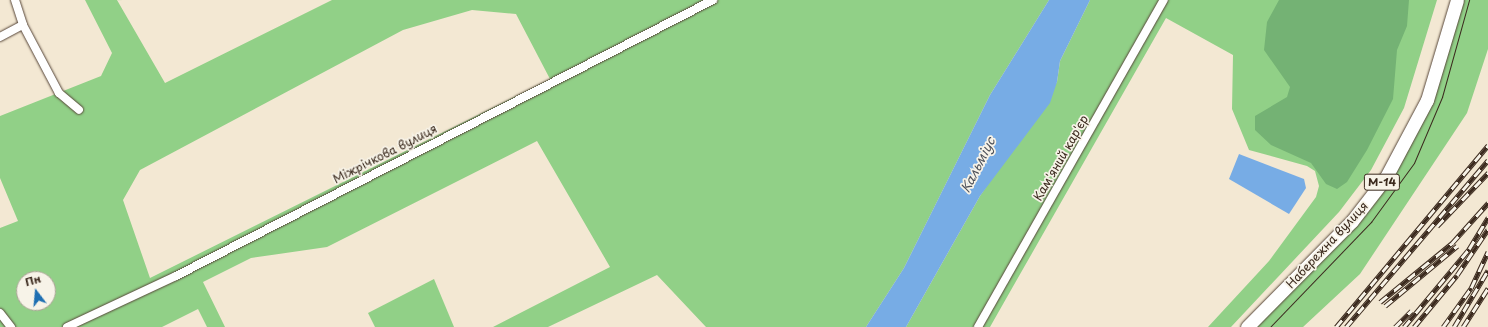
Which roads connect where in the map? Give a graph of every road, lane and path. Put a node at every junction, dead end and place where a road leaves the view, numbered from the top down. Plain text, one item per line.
1 (15, 0) edge
2 (713, 0) edge
3 (1164, 0) edge
4 (1457, 0) edge
5 (23, 26) junction
6 (0, 37) edge
7 (79, 110) dead end
8 (0, 313) edge
9 (11, 327) edge
10 (67, 327) edge
11 (978, 327) edge
12 (1247, 327) edge

1 - 5 street
2 - 10 street, Міжрічкова вулиця
3 - 11 street, Кам'яний кар'єр
4 - 12 highway, Набережна вулиця / М-14
5 - 6 street
5 - 7 street
8 - 9 street

